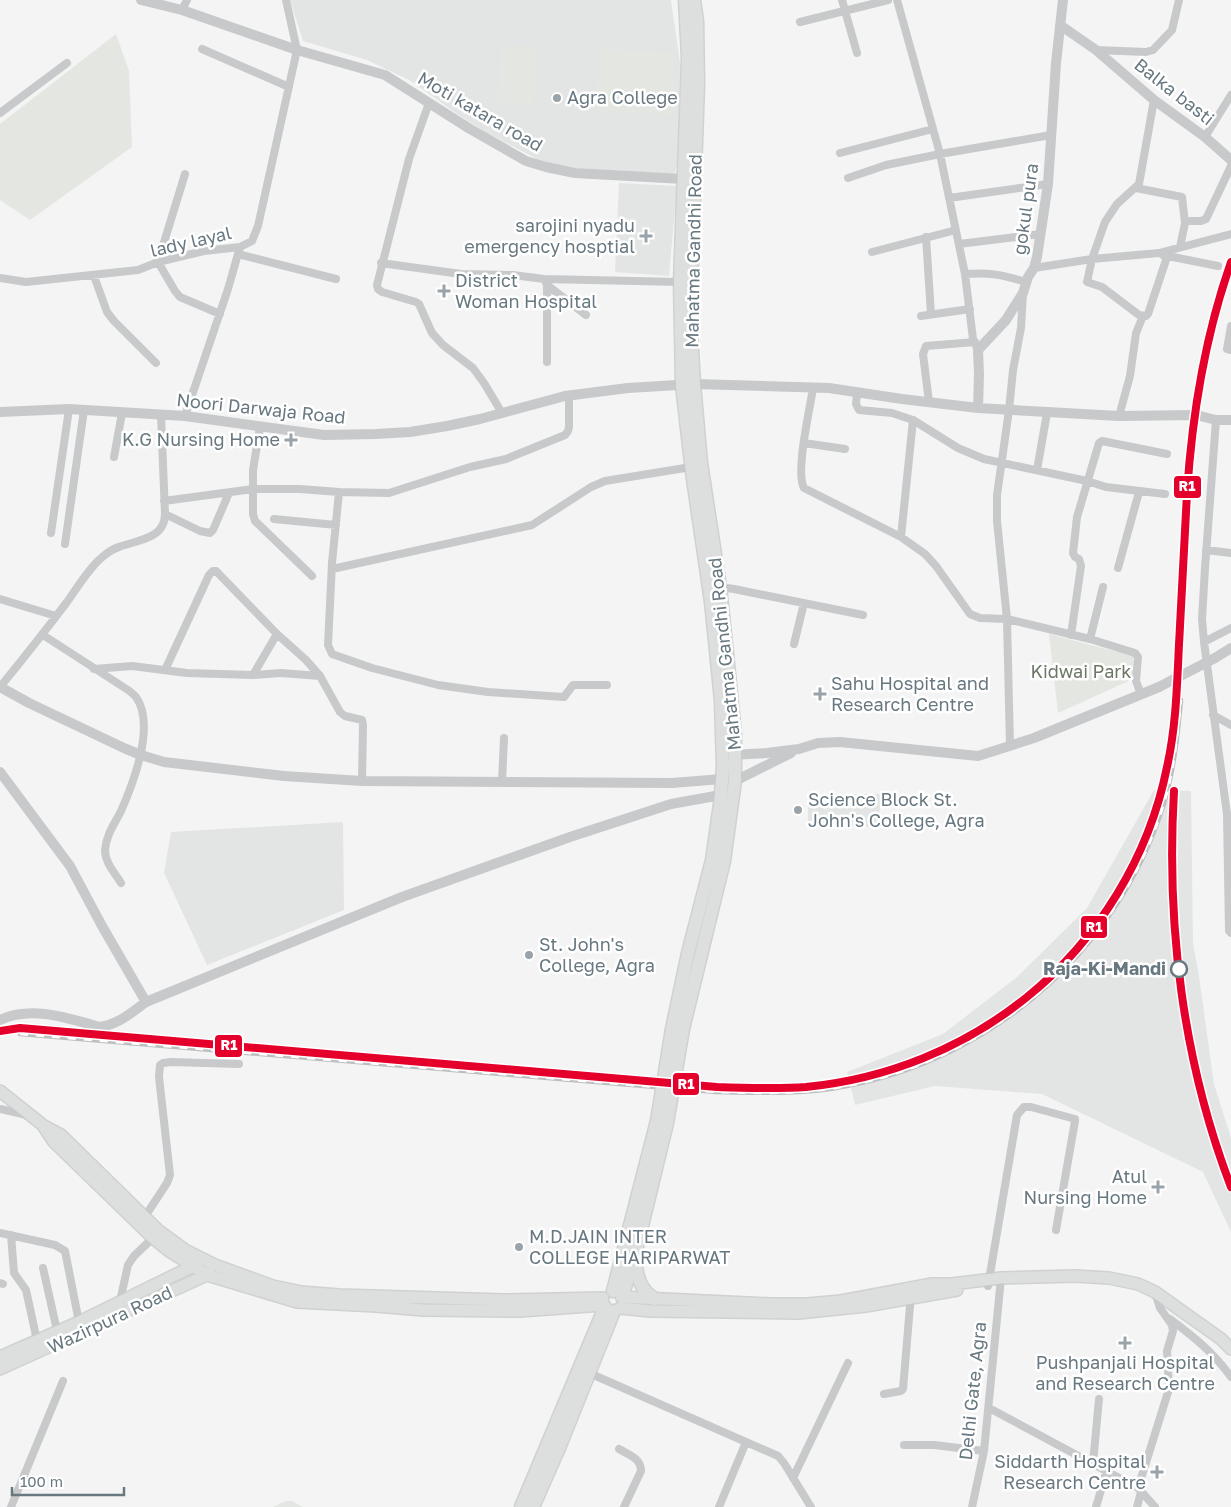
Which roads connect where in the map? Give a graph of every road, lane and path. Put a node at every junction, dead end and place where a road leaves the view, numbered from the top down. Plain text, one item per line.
1 (141, 0) edge
2 (187, 0) edge
3 (286, 0) edge
4 (685, 0) edge
5 (694, 0) edge
6 (842, 0) edge
7 (888, 0) edge
8 (897, 0) edge
9 (1063, 0) edge
10 (1180, 0) edge
11 (874, 2) edge
12 (178, 6) edge
13 (845, 10) junction
14 (800, 22) dead end
15 (1060, 25) junction
16 (202, 49) dead end
17 (297, 50) junction
18 (1096, 50) junction
19 (857, 53) dead end
20 (67, 63) dead end
21 (289, 87) junction
22 (1231, 96) edge
23 (1154, 100) junction
24 (430, 102) junction
25 (0, 113) edge
26 (933, 129) junction
27 (1051, 136) junction
28 (1205, 137) junction
29 (840, 153) dead end
30 (940, 154) junction
31 (1230, 158) edge
32 (185, 174) dead end
33 (848, 178) dead end
34 (683, 179) junction
35 (1048, 184) junction
36 (1136, 188) junction
37 (949, 198) junction
38 (1185, 221) junction
39 (956, 230) junction
40 (1041, 234) junction
41 (1231, 234) edge
42 (926, 237) junction
43 (959, 244) junction
44 (1180, 247) junction
45 (239, 250) junction
46 (872, 252) dead end
47 (1159, 253) junction
48 (1168, 257) junction
49 (1092, 259) junction
50 (158, 262) junction
51 (381, 264) junction
52 (1218, 266) dead end
53 (1034, 268) junction
54 (965, 274) junction
55 (94, 276) junction
56 (0, 278) edge
57 (336, 279) dead end
58 (546, 282) junction
59 (680, 282) junction
60 (1026, 282) junction
61 (1023, 293) junction
62 (970, 309) junction
63 (220, 314) junction
64 (931, 314) junction
65 (586, 315) dead end
66 (921, 316) dead end
67 (1143, 316) junction
68 (1231, 326) edge
69 (976, 346) junction
70 (1231, 350) edge
71 (547, 362) dead end
72 (156, 363) dead end
73 (688, 384) junction
74 (813, 388) junction
75 (857, 392) junction
76 (569, 395) junction
77 (929, 402) junction
78 (978, 408) junction
79 (69, 409) junction
80 (84, 410) junction
81 (1009, 410) junction
82 (0, 412) edge
83 (122, 413) junction
84 (502, 413) junction
85 (1047, 413) junction
86 (161, 415) junction
87 (184, 416) junction
88 (1119, 416) junction
89 (913, 420) junction
90 (1216, 420) junction
91 (1231, 420) edge
92 (260, 427) junction
93 (804, 443) junction
94 (845, 449) dead end
95 (1167, 454) dead end
96 (114, 457) dead end
97 (1001, 463) junction
98 (691, 467) junction
99 (1037, 470) junction
100 (1088, 481) junction
101 (253, 489) junction
102 (339, 492) junction
103 (1139, 492) junction
104 (228, 493) junction
105 (1165, 494) dead end
106 (164, 501) junction
107 (165, 514) junction
108 (274, 519) dead end
109 (336, 525) junction
110 (52, 533) dead end
111 (901, 536) junction
112 (65, 544) dead end
113 (1206, 550) junction
114 (1231, 554) edge
115 (1118, 568) dead end
116 (332, 569) junction
117 (312, 576) dead end
118 (720, 587) junction
119 (1103, 587) dead end
120 (0, 600) edge
121 (804, 603) junction
122 (863, 615) dead end
123 (56, 616) junction
124 (1007, 619) junction
125 (1231, 628) edge
126 (277, 634) junction
127 (43, 635) junction
128 (1071, 635) junction
129 (1090, 639) junction
130 (1204, 642) junction
131 (794, 644) dead end
132 (1231, 648) edge
133 (94, 668) junction
134 (165, 670) junction
135 (253, 675) junction
136 (320, 676) junction
137 (607, 685) dead end
138 (0, 687) edge
139 (1141, 694) junction
140 (1212, 715) junction
141 (1231, 725) edge
142 (504, 738) dead end
143 (1010, 746) junction
144 (799, 749) junction
145 (735, 754) junction
146 (141, 755) junction
147 (722, 755) junction
148 (0, 772) edge
149 (722, 779) junction
150 (735, 781) junction
151 (362, 782) junction
152 (502, 782) junction
153 (688, 782) junction
154 (721, 794) junction
155 (692, 800) junction
156 (1229, 814) edge
157 (121, 883) dead end
158 (1231, 933) edge
159 (146, 1002) junction
160 (0, 1020) edge
161 (678, 1029) junction
162 (239, 1064) dead end
163 (0, 1091) edge
164 (0, 1109) edge
165 (33, 1116) junction
166 (662, 1122) junction
167 (44, 1126) junction
168 (144, 1218) junction
169 (1056, 1230) dead end
170 (0, 1233) edge
171 (11, 1235) junction
172 (156, 1235) junction
173 (635, 1256) junction
174 (197, 1262) junction
175 (215, 1265) junction
176 (43, 1268) dead end
177 (207, 1276) junction
178 (1004, 1281) junction
179 (988, 1283) junction
180 (1155, 1292) junction
181 (911, 1293) junction
182 (655, 1299) junction
183 (120, 1301) junction
184 (612, 1302) junction
185 (759, 1308) junction
186 (1168, 1318) junction
187 (79, 1322) junction
188 (58, 1337) junction
189 (39, 1346) junction
190 (1231, 1349) edge
191 (0, 1357) edge
192 (848, 1363) dead end
193 (0, 1368) edge
194 (589, 1372) junction
195 (1231, 1378) edge
196 (63, 1381) dead end
197 (884, 1394) dead end
198 (1099, 1399) dead end
199 (989, 1408) junction
200 (746, 1442) junction
201 (904, 1445) dead end
202 (619, 1449) dead end
203 (984, 1451) junction
204 (1093, 1463) junction
205 (1107, 1470) junction
206 (793, 1478) junction
207 (1140, 1490) junction
208 (12, 1507) edge
209 (521, 1507) edge
210 (533, 1507) edge
211 (624, 1507) edge
212 (719, 1507) edge
213 (811, 1507) edge
214 (972, 1507) edge
215 (1096, 1507) edge
216 (1137, 1507) edge
217 (1155, 1507) edge

1 - 12 street, Moti katara road
2 - 12 street
3 - 17 street
4 - 34 highway, Mahatma Gandhi Road
5 - 73 highway, Mahatma Gandhi Road
6 - 13 street
7 - 11 street
8 - 26 street
9 - 15 street, gokul pura
10 - 18 street, Balka basti
11 - 13 street
12 - 17 street, Moti katara road
13 - 14 street
13 - 19 street
15 - 18 street, Balka basti
15 - 27 street, gokul pura
16 - 21 street
17 - 21 street, lady layal
17 - 24 street, Moti katara road
18 - 23 street, Balka basti
20 - 25 street
21 - 45 street, lady layal
22 - 28 street
23 - 28 street, Balka basti
23 - 36 street
24 - 34 street, Moti katara road
24 - 51 street
26 - 29 street
26 - 30 street
27 - 30 street
27 - 35 street, gokul pura
28 - 31 street, Balka basti
30 - 33 street
30 - 37 street
31 - 38 street
32 - 50 street
34 - 59 highway, Mahatma Gandhi Road
35 - 37 street
35 - 40 street, gokul pura
36 - 38 street
36 - 49 street
37 - 39 street
38 - 44 street
39 - 42 street
39 - 43 street
40 - 43 street
40 - 53 street, gokul pura
41 - 44 street
42 - 46 street
42 - 64 street
43 - 54 street
44 - 47 street
45 - 50 street, lady layal
45 - 57 street
45 - 63 street
47 - 48 street
47 - 49 street
48 - 52 street
48 - 67 street
49 - 53 street
49 - 67 street
50 - 55 street, lady layal
50 - 63 street
51 - 58 street
51 - 84 street
53 - 60 street, gokul pura
54 - 60 street
54 - 62 street
55 - 56 street, lady layal
55 - 72 street
58 - 59 street
58 - 65 street
58 - 71 street
59 - 73 highway, Mahatma Gandhi Road
60 - 61 street, gokul pura
61 - 69 street, gokul pura
61 - 81 street
62 - 64 street
62 - 69 street
63 - 87 street
64 - 66 street
67 - 88 street
68 - 70 street
69 - 77 street
69 - 78 street
73 - 74 street, Noori Darwaja Road
73 - 76 street, Noori Darwaja Road
73 - 98 highway, Mahatma Gandhi Road
73 - 118 highway, Mahatma Gandhi Road
74 - 75 street, Noori Darwaja Road
74 - 93 street
75 - 77 street, Noori Darwaja Road
75 - 89 street
76 - 84 street, Noori Darwaja Road
76 - 102 street
77 - 78 street, Noori Darwaja Road
78 - 81 street, Noori Darwaja Road
79 - 80 street, Noori Darwaja Road
79 - 82 street, Noori Darwaja Road
79 - 110 street
80 - 83 street, Noori Darwaja Road
80 - 112 street
81 - 85 street, Noori Darwaja Road
81 - 97 street
83 - 86 street, Noori Darwaja Road
83 - 96 street
84 - 92 street, Noori Darwaja Road
85 - 88 street, Noori Darwaja Road
85 - 99 street
86 - 87 street, Noori Darwaja Road
86 - 106 street
87 - 92 street, Noori Darwaja Road
88 - 90 street, Noori Darwaja Road
89 - 97 street
89 - 111 street
90 - 91 street, Noori Darwaja Road
90 - 113 street
92 - 101 street
93 - 94 street
93 - 111 street
95 - 100 street
97 - 99 street
97 - 124 street
98 - 116 street
98 - 147 highway, Mahatma Gandhi Road
99 - 100 street
100 - 103 street
100 - 128 street
101 - 102 street
101 - 104 street
101 - 117 street
102 - 109 street
103 - 105 street
103 - 115 street
104 - 106 street
104 - 107 street
106 - 107 street
107 - 123 street
108 - 109 street
109 - 116 street
111 - 124 street
113 - 114 street
113 - 130 street
116 - 137 street
118 - 121 street
118 - 145 highway, Mahatma Gandhi Road
119 - 129 street
120 - 123 street
121 - 122 street
121 - 131 street
123 - 127 street
124 - 128 street
124 - 143 street
125 - 130 street
126 - 134 street
126 - 135 street
126 - 136 street
127 - 133 street
127 - 138 street
128 - 129 street
129 - 139 street
130 - 140 street
132 - 139 street, bridge
133 - 134 street
133 - 146 street
134 - 135 street
135 - 136 street
136 - 151 street
138 - 146 street
139 - 143 street
140 - 141 street
140 - 156 street
142 - 152 street
143 - 144 street
144 - 145 street
144 - 150 street
145 - 147 street
145 - 150 highway, Mahatma Gandhi Road
146 - 151 street
146 - 157 street
147 - 149 highway, Mahatma Gandhi Road
148 - 159 street
149 - 153 street
149 - 154 highway, Mahatma Gandhi Road
150 - 161 highway, Mahatma Gandhi Road
151 - 152 street
152 - 153 street
153 - 155 street
154 - 155 street
154 - 161 highway, Mahatma Gandhi Road
155 - 159 street
156 - 158 street
159 - 160 street
161 - 166 highway, Mahatma Gandhi Road, bridge
162 - 168 street
163 - 165 main road
164 - 165 street
165 - 167 main road
166 - 173 highway, Mahatma Gandhi Road
166 - 184 highway, Mahatma Gandhi Road
167 - 168 main road
167 - 172 main road
168 - 172 main road
169 - 179 street
170 - 171 street
171 - 187 street
171 - 189 street
172 - 174 main road
172 - 183 street
173 - 182 highway
173 - 184 highway, Mahatma Gandhi Road
174 - 175 main road
174 - 177 main road
174 - 183 main road, Wazirpura Road
175 - 177 main road, Wazirpura Road
175 - 184 main road
176 - 188 street
177 - 184 main road
177 - 188 main road, Wazirpura Road
178 - 179 main road
178 - 180 main road
178 - 199 street, Delhi Gate, Agra
179 - 181 main road
180 - 186 street
180 - 190 main road
181 - 185 main road
181 - 197 street
182 - 184 main road
182 - 185 main road
183 - 187 main road, Wazirpura Road
184 - 185 main road
184 - 194 highway, Mahatma Gandhi Road
184 - 209 highway, Mahatma Gandhi Road
186 - 195 street
186 - 207 street
187 - 188 main road, Wazirpura Road
188 - 189 main road, Wazirpura Road
189 - 191 main road, Wazirpura Road
189 - 193 main road, Wazirpura Road
192 - 206 street
194 - 200 street
194 - 210 highway, Mahatma Gandhi Road
196 - 208 street
198 - 204 street
199 - 203 street, Delhi Gate, Agra
199 - 204 street
200 - 206 street
200 - 212 street
201 - 203 street
202 - 211 street
203 - 214 street, Delhi Gate, Agra
204 - 205 street
205 - 207 street
205 - 215 street
206 - 213 street
207 - 216 street
207 - 217 street

